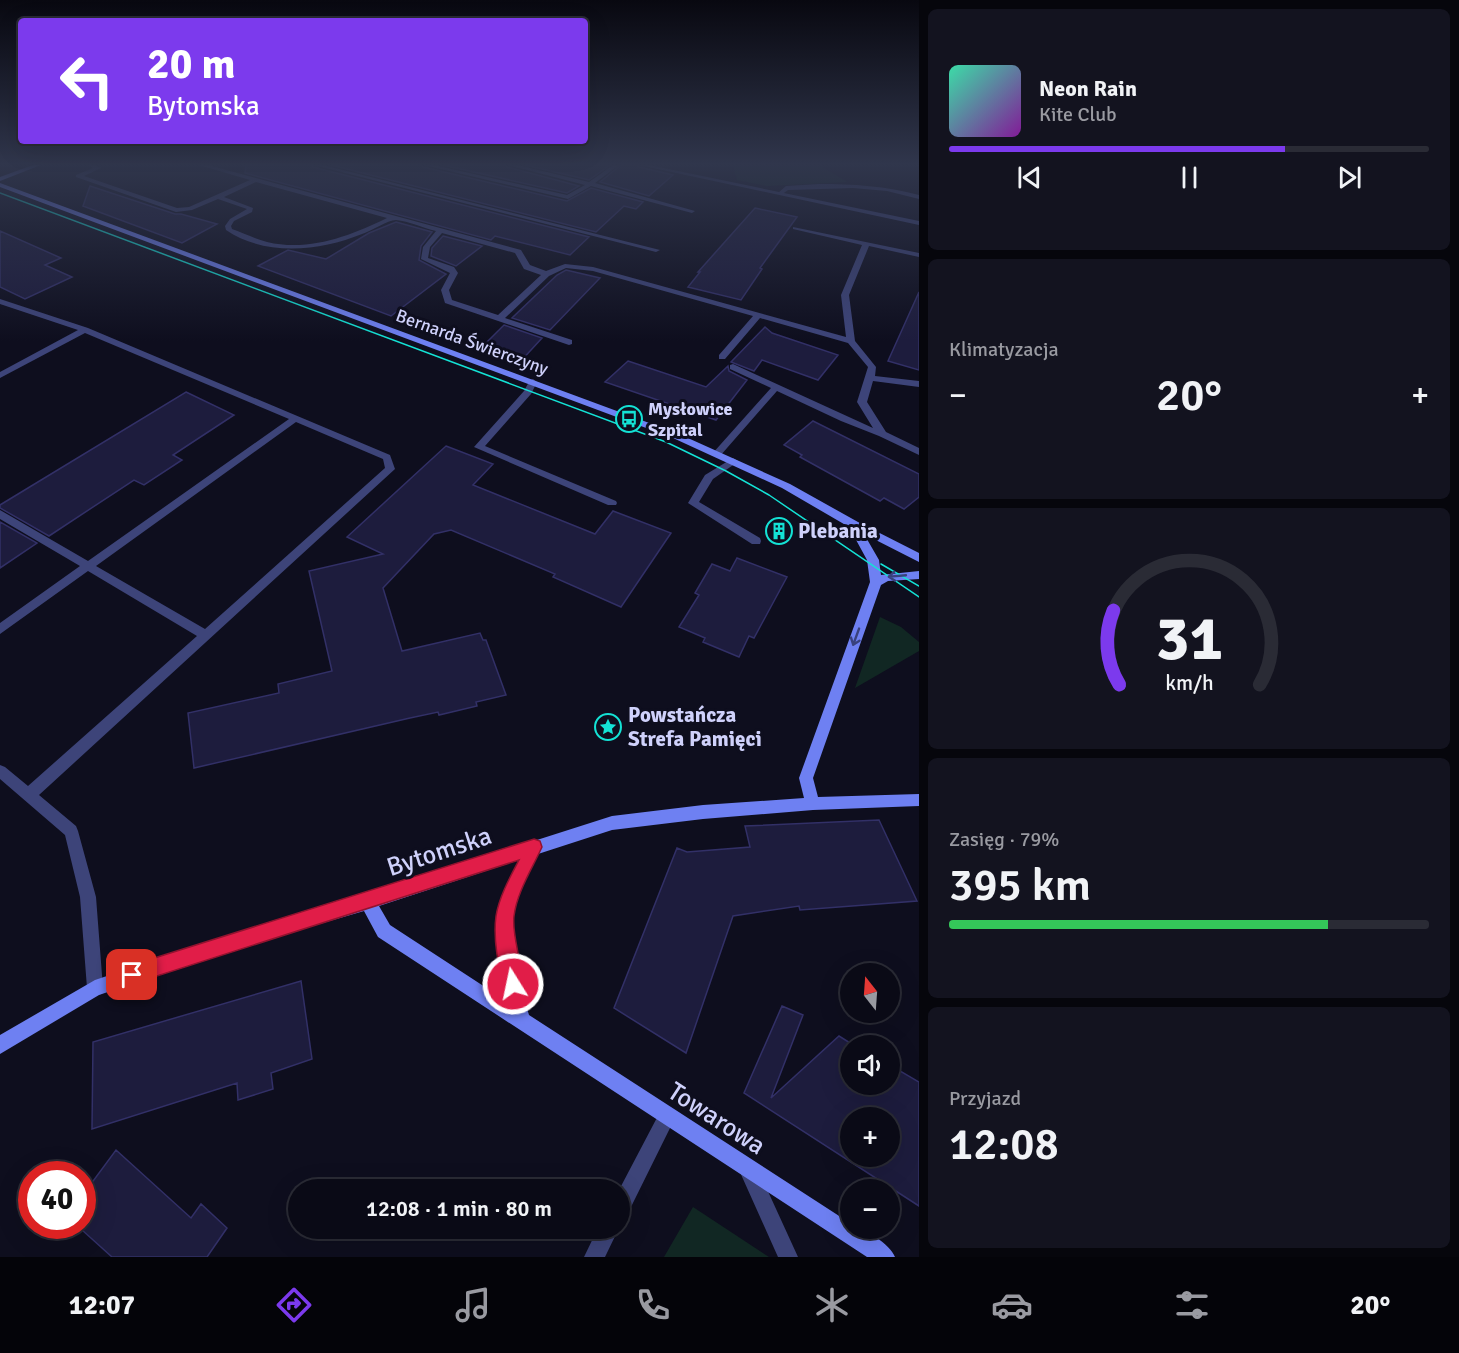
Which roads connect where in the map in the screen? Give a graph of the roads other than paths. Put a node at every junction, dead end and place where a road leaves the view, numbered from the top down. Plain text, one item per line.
1 (105, 224) edge
2 (230, 224) edge
3 (381, 224) edge
4 (410, 224) edge
5 (551, 224) edge
6 (795, 228) dead end
7 (440, 231) junction
8 (866, 244) junction
9 (656, 250) dead end
10 (919, 255) edge
11 (546, 274) junction
12 (0, 301) edge
13 (757, 316) junction
14 (499, 319) junction
15 (85, 330) junction
16 (851, 341) junction
17 (569, 342) dead end
18 (722, 357) dead end
19 (733, 367) dead end
20 (0, 375) edge
21 (870, 378) junction
22 (533, 382) junction
23 (919, 384) edge
24 (777, 386) junction
25 (295, 419) junction
26 (882, 434) junction
27 (919, 452) edge
28 (717, 454) junction
29 (733, 461) junction
30 (612, 503) dead end
31 (0, 514) edge
32 (854, 525) junction
33 (756, 541) dead end
34 (919, 558) edge
35 (88, 566) junction
36 (919, 574) edge
37 (876, 582) junction
38 (0, 629) edge
39 (206, 635) junction
40 (0, 771) edge
41 (30, 794) junction
42 (919, 800) edge
43 (813, 804) junction
44 (534, 847) junction
45 (368, 902) junction
46 (95, 988) junction
47 (522, 1022) junction
48 (0, 1045) edge
49 (667, 1116) junction
50 (748, 1168) junction
51 (630, 1188) edge
52 (603, 1239) edge
53 (594, 1257) edge
54 (788, 1257) edge
55 (885, 1257) edge

1 - 22 street, Bernarda Świerczyny
2 - 3 street
4 - 7 street
5 - 9 street
6 - 8 street
7 - 11 street
7 - 14 street
8 - 10 street
8 - 16 street
11 - 13 street
11 - 14 street
12 - 15 street
13 - 16 street
13 - 18 street
14 - 17 street
15 - 20 street
15 - 25 street
16 - 21 street
19 - 24 street
21 - 23 street
21 - 26 street
22 - 28 street, Bernarda Świerczyny
22 - 30 street
24 - 26 street
24 - 28 street
25 - 35 street
25 - 39 street
26 - 27 street
28 - 29 street, Bernarda Świerczyny
29 - 32 street, Bernarda Świerczyny
29 - 33 street
31 - 35 street
32 - 34 street, Bernarda Świerczyny
32 - 37 street
35 - 38 street
35 - 39 street
36 -> 37 street
37 -> 43 street
39 - 41 street
40 - 41 street
41 - 46 street
42 - 43 street, Bytomska
43 - 44 street, Bytomska
44 - 45 street, Bytomska
44 - 47 street
45 - 46 street, Bytomska
45 - 47 street, Towarowa
46 - 48 street, Bytomska
47 - 49 street, Towarowa
49 - 50 street, Towarowa
49 - 51 street
50 - 54 street
50 - 55 street, Towarowa
52 - 53 street

